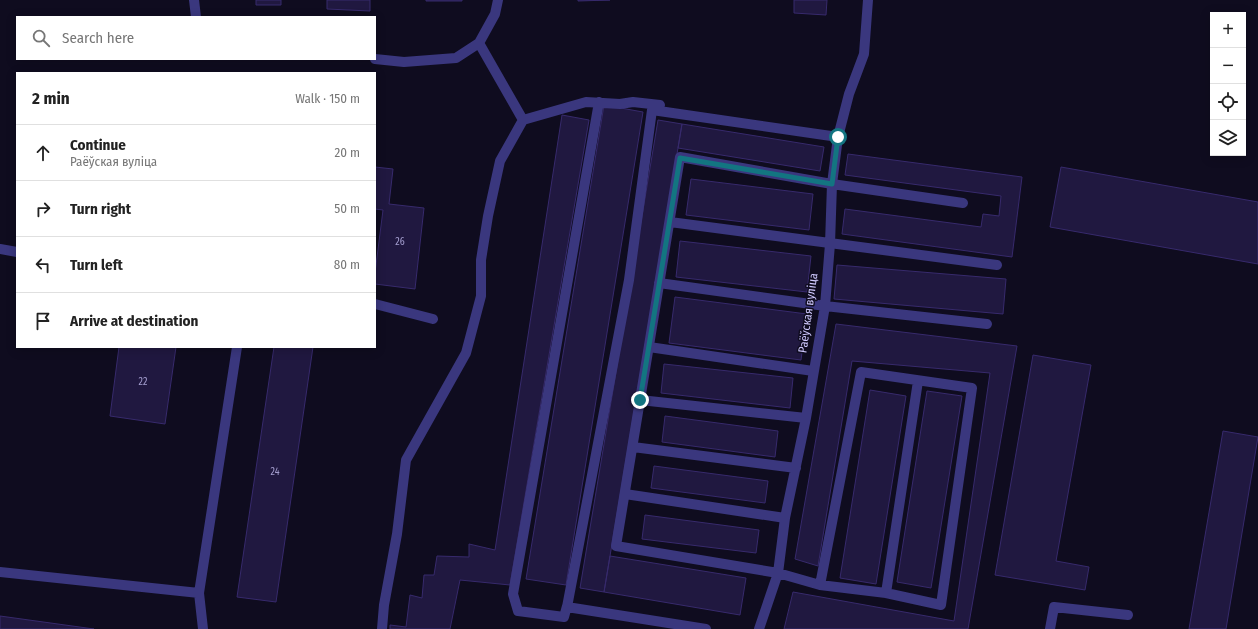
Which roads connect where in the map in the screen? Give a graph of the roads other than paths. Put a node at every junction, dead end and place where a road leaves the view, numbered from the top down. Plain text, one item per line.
1 (194, 0) edge
2 (498, 0) edge
3 (868, 0) edge
4 (196, 16) edge
5 (479, 43) junction
6 (376, 59) edge
7 (599, 102) junction
8 (652, 110) junction
9 (523, 120) junction
10 (838, 137) junction
11 (832, 184) junction
12 (962, 203) dead end
13 (670, 222) junction
14 (830, 244) junction
15 (0, 249) edge
16 (16, 252) edge
17 (997, 265) dead end
18 (659, 283) junction
19 (376, 304) edge
20 (825, 306) junction
21 (433, 319) dead end
22 (987, 324) dead end
23 (649, 347) junction
24 (237, 348) edge
25 (813, 371) junction
26 (918, 381) junction
27 (640, 400) junction
28 (806, 418) junction
29 (633, 447) junction
30 (796, 468) junction
31 (624, 494) junction
32 (785, 518) junction
33 (0, 572) edge
34 (778, 573) junction
35 (820, 585) junction
36 (199, 593) junction
37 (886, 593) junction
38 (567, 606) junction
39 (1128, 615) dead end
40 (203, 629) edge
41 (382, 629) edge
42 (706, 629) edge
43 (759, 629) edge
44 (1050, 629) edge

1 - 4 street
2 - 5 street
3 - 10 street, Раёўская вуліца
5 - 6 street
5 - 9 street
7 - 8 street
7 - 9 street
7 - 38 street
8 - 10 street
8 - 38 street
9 - 41 street
10 - 11 street, Раёўская вуліца
11 - 12 street
11 - 13 street
11 - 14 street, Раёўская вуліца
13 - 14 street
13 - 18 street
14 - 17 street
14 - 20 street, Раёўская вуліца
15 - 16 street
18 - 20 street
18 - 23 street
19 - 21 street
20 - 22 street
20 - 25 street, Раёўская вуліца
23 - 25 street
23 - 27 street
24 - 36 street
25 - 28 street, Раёўская вуліца
26 - 35 street
26 - 37 street
26 - 37 street
27 - 28 street
27 - 29 street
28 - 30 street, Раёўская вуліца
29 - 30 street
29 - 31 street
30 - 32 street, Раёўская вуліца
31 - 32 street
31 - 34 street
32 - 34 street, Раёўская вуліца
33 - 36 street
34 - 35 street
34 - 43 street, Раёўская вуліца
35 - 37 street
36 - 40 street
38 - 42 street
39 - 44 street

